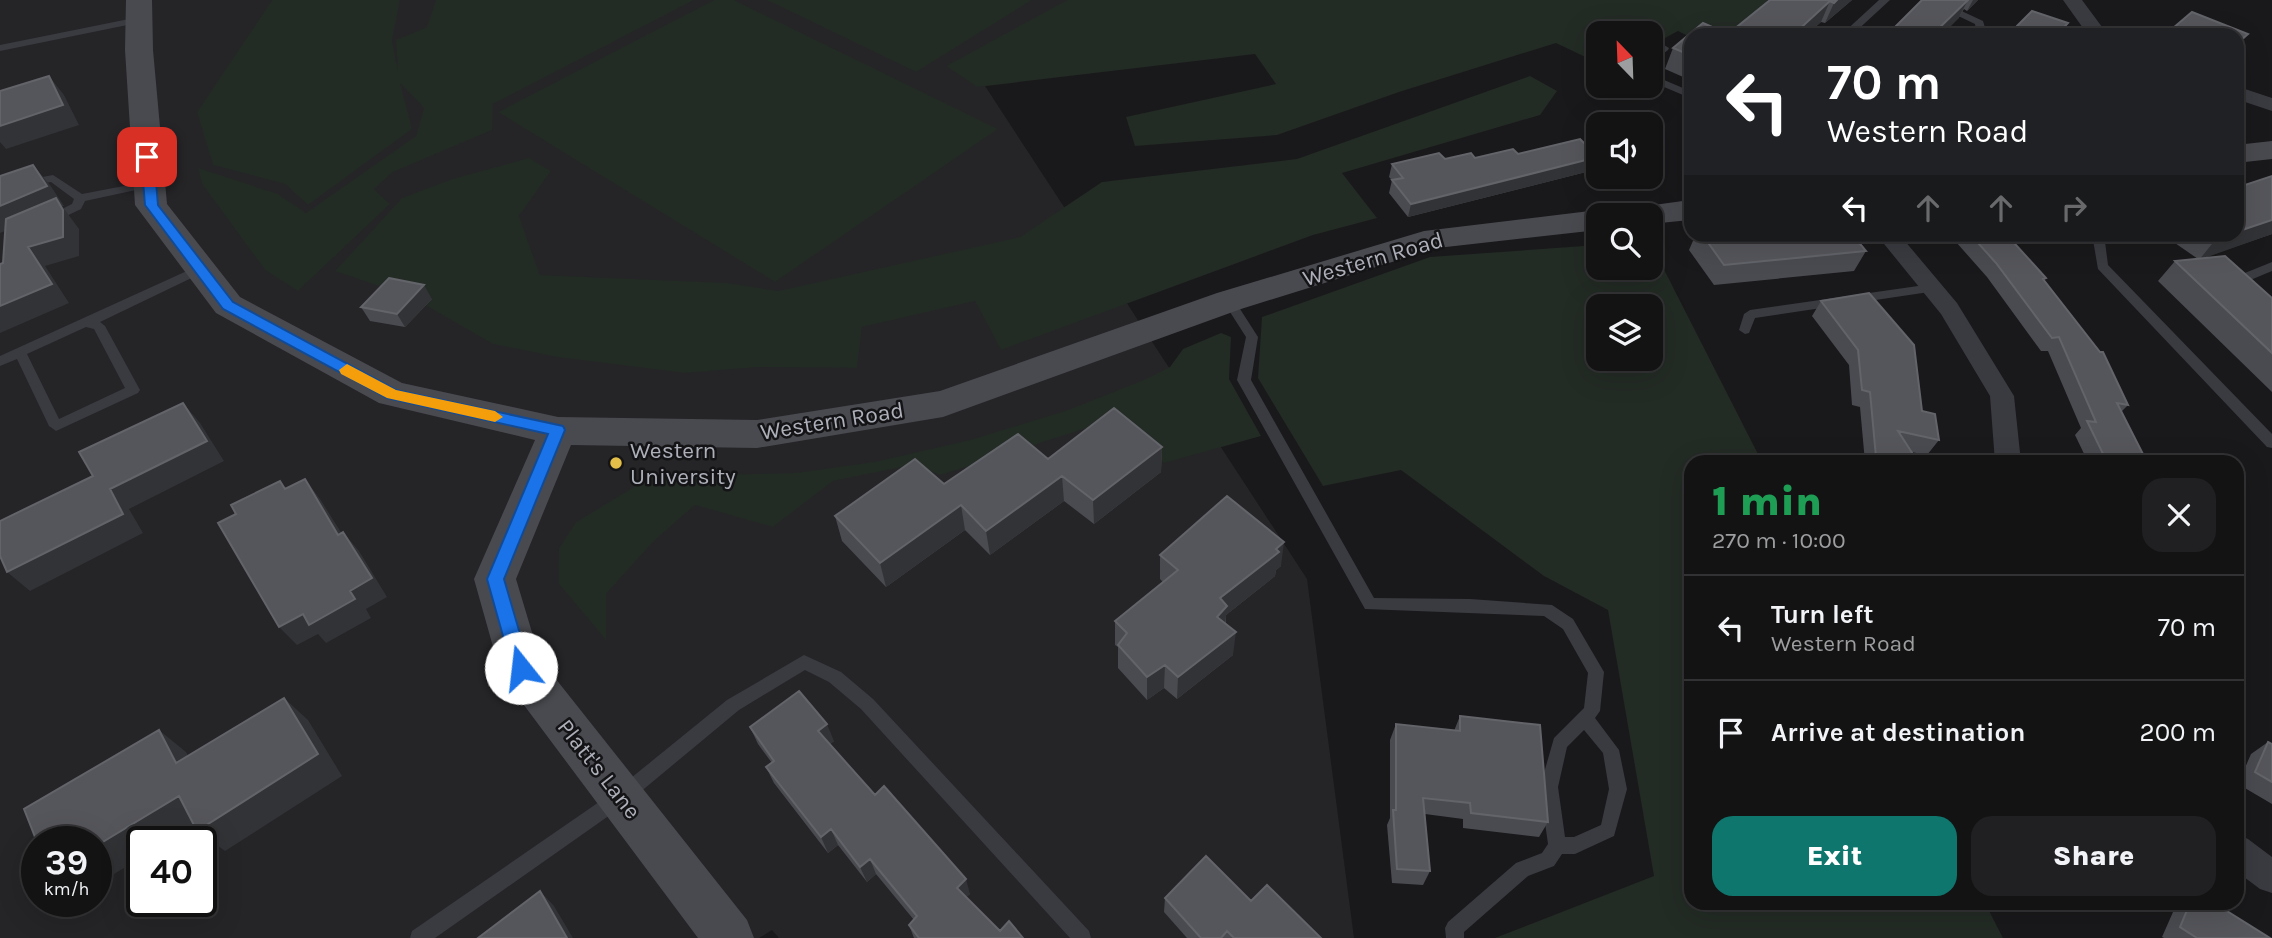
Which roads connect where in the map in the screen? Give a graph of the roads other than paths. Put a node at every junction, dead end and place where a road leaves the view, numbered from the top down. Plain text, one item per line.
1 (1885, 0) edge
2 (1930, 0) edge
3 (2072, 0) edge
4 (139, 10) edge
5 (1854, 28) edge
6 (1981, 28) edge
7 (2090, 28) edge
8 (0, 48) edge
9 (1663, 83) edge
10 (1684, 92) edge
11 (2244, 95) edge
12 (2272, 105) edge
13 (2272, 150) edge
14 (2244, 153) edge
15 (150, 184) junction
16 (0, 195) edge
17 (80, 198) junction
18 (1684, 211) edge
19 (1663, 213) edge
20 (1586, 221) edge
21 (36, 226) edge
22 (1895, 242) edge
23 (2099, 242) edge
24 (2272, 266) edge
25 (200, 269) junction
26 (1932, 288) junction
27 (1229, 301) junction
28 (2272, 309) edge
29 (86, 323) junction
30 (1745, 330) dead end
31 (20, 352) junction
32 (0, 361) edge
33 (558, 430) junction
34 (2272, 443) edge
35 (2007, 455) edge
36 (1586, 718) junction
37 (621, 797) junction
38 (1557, 845) junction
39 (2244, 856) edge
40 (2272, 877) edge
41 (419, 938) edge
42 (729, 938) edge
43 (1082, 938) edge
44 (1455, 938) edge

1 - 5 lane
2 - 6 lane
3 - 7 street
4 - 8 lane
4 - 15 main road, Western Road
9 - 10 lane
11 - 12 street
13 - 14 main road
15 - 17 lane
15 - 25 main road, Western Road
16 - 17 lane
17 - 21 lane
18 - 19 main road
20 - 27 main road, Western Road
22 - 26 street
23 - 34 lane
24 - 28 lane
25 - 29 lane
25 - 33 main road, Western Road
26 - 30 lane
26 - 35 street
27 - 33 main road, Western Road
27 - 36 lane
29 - 31 lane
29 - 31 lane
31 - 32 lane
33 - 37 main road, Platt's Lane
36 - 38 lane
36 - 38 lane
37 - 41 lane
37 - 42 main road, Platt's Lane
37 - 43 lane
38 - 44 lane
39 - 40 street

